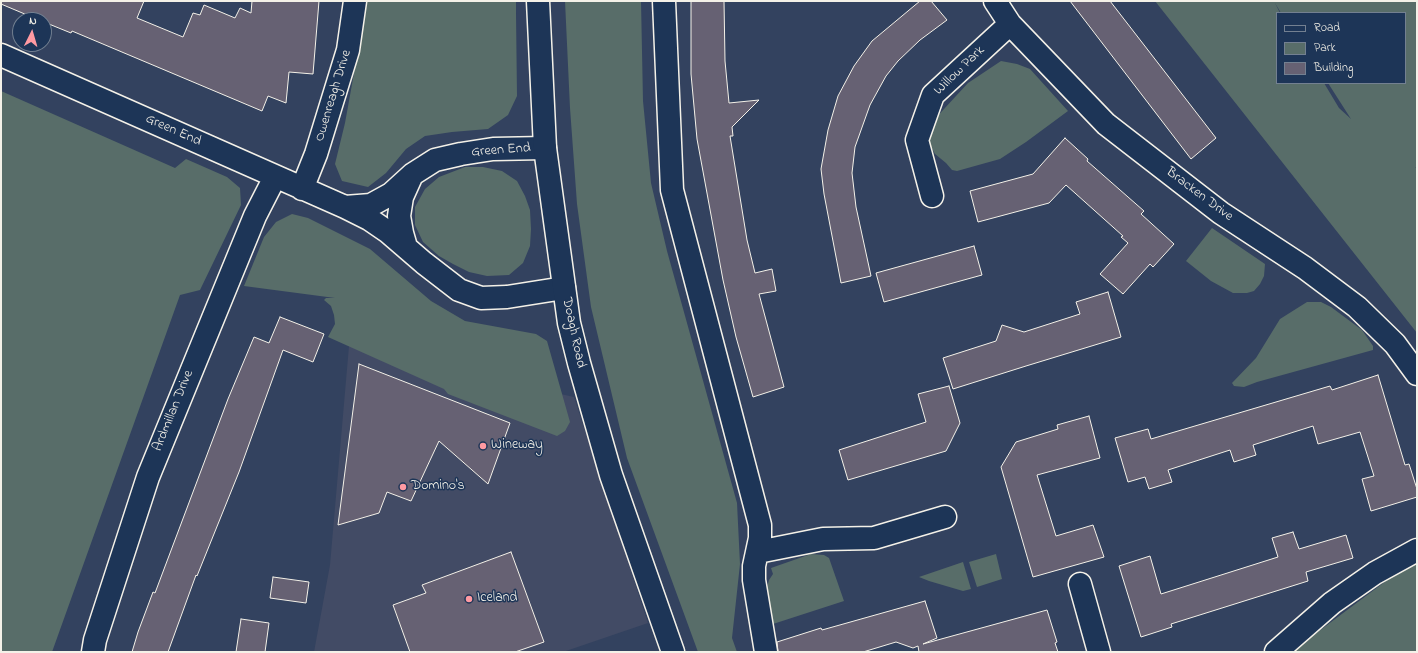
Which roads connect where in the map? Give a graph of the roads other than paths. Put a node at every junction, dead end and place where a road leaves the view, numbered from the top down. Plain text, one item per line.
1 (355, 1) edge
2 (538, 1) edge
3 (664, 1) edge
4 (995, 1) edge
5 (1010, 24) junction
6 (1, 55) edge
7 (545, 148) junction
8 (413, 174) junction
9 (275, 177) junction
10 (302, 189) junction
11 (932, 196) dead end
12 (344, 207) junction
13 (406, 247) junction
14 (564, 288) junction
15 (1417, 374) edge
16 (945, 517) dead end
17 (1417, 550) edge
18 (758, 552) junction
19 (1080, 584) dead end
20 (93, 652) edge
21 (673, 652) edge
22 (766, 652) edge
23 (1098, 652) edge
24 (1276, 652) edge

1 - 10 street, Owenreagh Drive
2 - 7 street, Doagh Road
3 - 18 street
4 - 5 street, Bracken Drive
5 - 11 street, Willow Park
5 - 15 street, Bracken Drive
6 - 9 street, Green End
7 - 8 street, Green End
7 - 14 street, Doagh Road
8 - 12 street, Green End
8 - 13 street
9 - 10 street, Green End
9 - 20 street, Ardmillan Drive
10 - 12 street, Green End
12 - 13 street, Green End
13 - 14 street, Green End
14 - 21 street, Doagh Road
16 - 18 street
17 - 24 street
18 - 22 street
19 - 23 street

